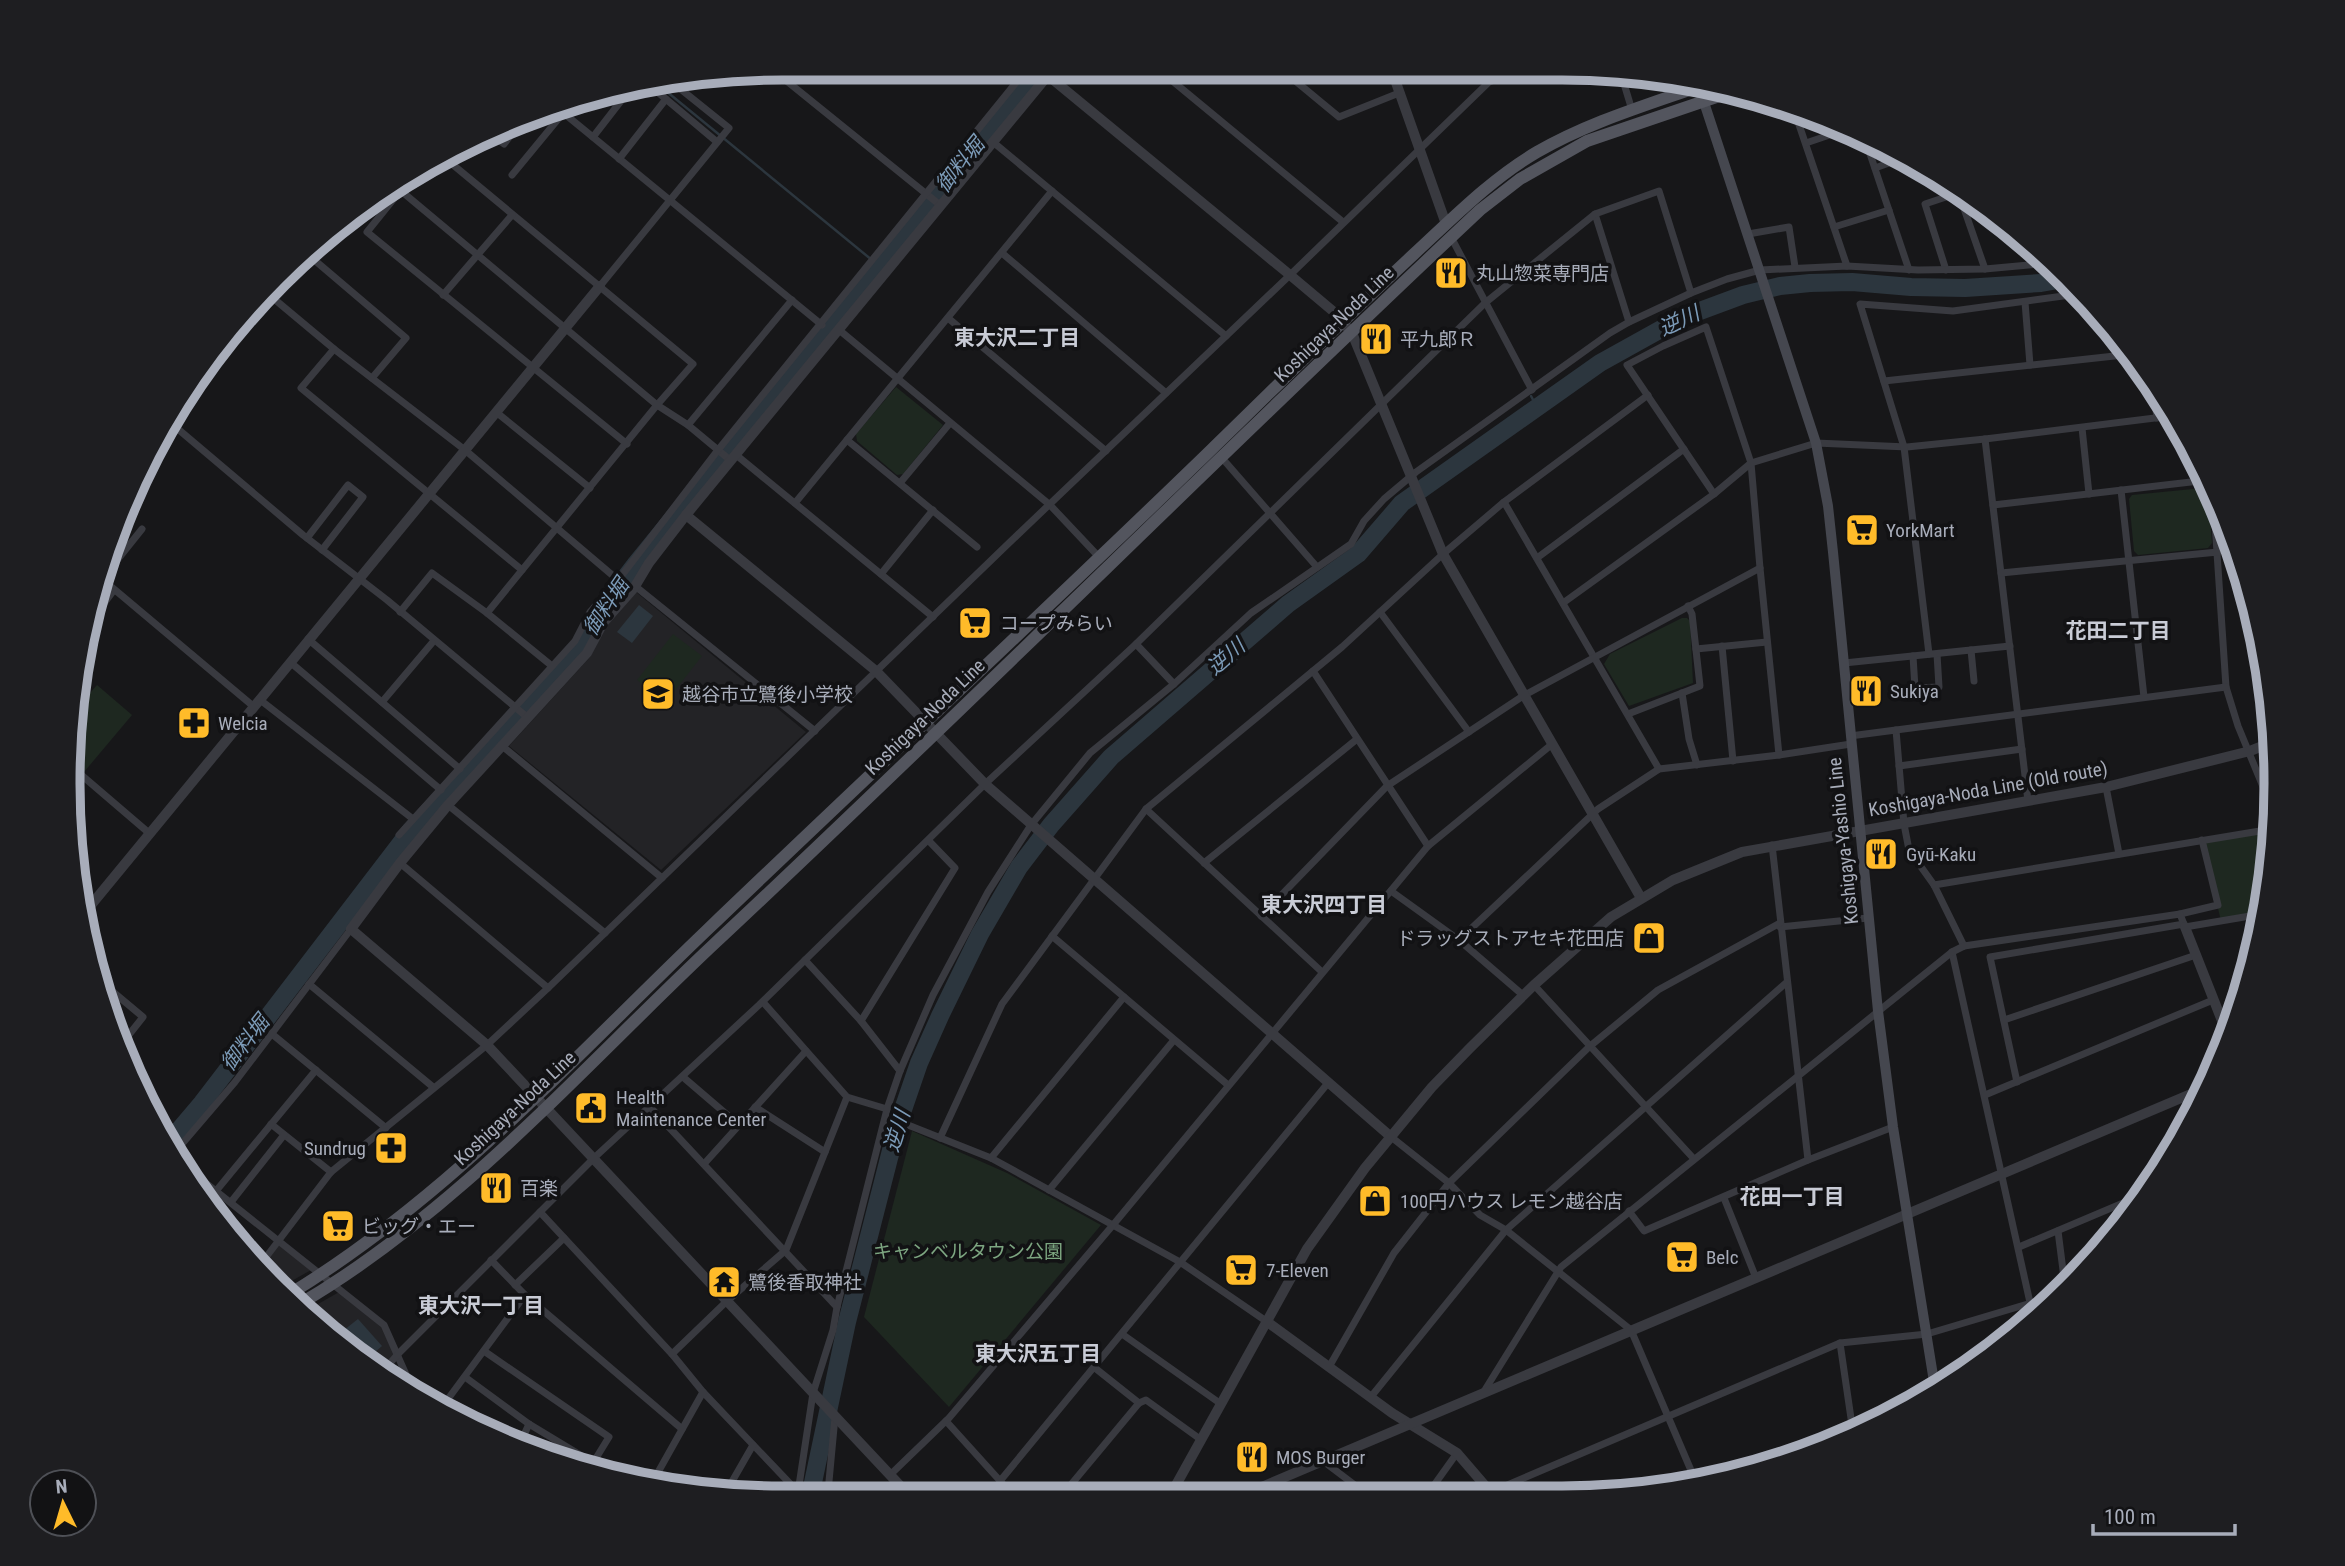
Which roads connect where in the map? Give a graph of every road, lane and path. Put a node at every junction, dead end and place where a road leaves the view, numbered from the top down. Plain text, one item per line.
1 (785, 80) edge
2 (1018, 80) edge
3 (1043, 80) edge
4 (1053, 80) edge
5 (1171, 80) edge
6 (1294, 80) edge
7 (1395, 80) edge
8 (1494, 80) edge
9 (1624, 84) edge
10 (680, 89) edge
11 (658, 92) edge
12 (1684, 92) edge
13 (1399, 93) junction
14 (1702, 95) edge
15 (1715, 97) edge
16 (622, 99) edge
17 (666, 99) junction
18 (1704, 101) junction
19 (1632, 110) junction
20 (566, 115) edge
21 (561, 117) edge
22 (1799, 122) edge
23 (1831, 134) edge
24 (593, 137) junction
25 (718, 142) junction
26 (993, 142) junction
27 (1806, 142) junction
28 (1418, 149) junction
29 (1869, 151) edge
30 (619, 159) junction
31 (1890, 163) edge
32 (452, 164) edge
33 (1875, 168) junction
34 (512, 175) dead end
35 (1052, 191) junction
36 (403, 193) edge
37 (926, 195) junction
38 (1948, 196) edge
39 (395, 197) edge
40 (670, 201) junction
41 (938, 204) junction
42 (1964, 207) edge
43 (1889, 210) junction
44 (1595, 214) junction
45 (512, 215) junction
46 (1343, 222) junction
47 (1446, 224) junction
48 (1834, 228) junction
49 (1748, 234) junction
50 (1451, 237) junction
51 (1002, 253) junction
52 (478, 254) junction
53 (314, 260) edge
54 (2035, 264) edge
55 (1847, 265) junction
56 (1795, 267) junction
57 (1985, 269) junction
58 (1909, 270) junction
59 (1946, 270) junction
60 (1761, 273) junction
61 (1290, 275) junction
62 (600, 286) junction
63 (1691, 293) junction
64 (443, 295) junction
65 (2068, 296) edge
66 (274, 299) edge
67 (792, 300) junction
68 (2025, 302) junction
69 (1485, 303) junction
70 (948, 318) junction
71 (1343, 321) junction
72 (1629, 321) junction
73 (822, 325) junction
74 (566, 328) junction
75 (838, 329) junction
76 (1352, 333) junction
77 (1226, 336) junction
78 (334, 349) junction
79 (2119, 355) edge
80 (2030, 365) junction
81 (532, 369) junction
82 (372, 378) junction
83 (898, 378) junction
84 (1884, 381) junction
85 (1532, 390) junction
86 (1166, 393) junction
87 (1648, 395) junction
88 (1382, 404) junction
89 (657, 405) junction
90 (2156, 409) edge
91 (496, 412) junction
92 (2161, 417) edge
93 (2157, 418) junction
94 (950, 423) junction
95 (688, 425) junction
96 (177, 428) edge
97 (2082, 428) junction
98 (1984, 439) junction
99 (847, 440) junction
100 (1816, 443) junction
101 (627, 444) junction
102 (1904, 447) junction
103 (1684, 449) junction
104 (465, 450) junction
105 (719, 451) junction
106 (1106, 451) junction
107 (731, 457) junction
108 (1222, 458) junction
109 (1751, 463) junction
110 (1412, 480) junction
111 (2196, 481) edge
112 (900, 483) junction
113 (590, 488) junction
114 (2121, 491) junction
115 (429, 493) junction
116 (1714, 494) junction
117 (2089, 494) junction
118 (1504, 502) junction
119 (795, 503) junction
120 (1050, 505) junction
121 (1993, 505) junction
122 (933, 510) junction
123 (1269, 512) junction
124 (686, 515) junction
125 (557, 527) junction
126 (2216, 527) edge
127 (142, 529) dead end
128 (307, 538) junction
129 (977, 547) dead end
130 (322, 550) junction
131 (2218, 552) junction
132 (1443, 554) junction
133 (1100, 557) junction
134 (1537, 558) junction
135 (117, 560) edge
136 (2129, 561) junction
137 (1317, 567) junction
138 (1759, 568) junction
139 (522, 570) junction
140 (2001, 573) junction
141 (881, 574) junction
142 (358, 578) junction
143 (626, 584) junction
144 (109, 585) edge
145 (114, 590) junction
146 (1563, 603) junction
147 (103, 605) edge
148 (1688, 606) junction
149 (400, 612) junction
150 (1380, 612) junction
151 (487, 613) junction
152 (933, 617) junction
153 (308, 639) junction
154 (1767, 642) junction
155 (432, 643) dead end
156 (1136, 644) junction
157 (1722, 646) junction
158 (2010, 646) junction
159 (1696, 649) junction
160 (1971, 650) junction
161 (1933, 654) junction
162 (1595, 656) junction
163 (1913, 656) junction
164 (290, 662) junction
165 (1844, 663) junction
166 (552, 666) junction
167 (876, 671) junction
168 (1313, 671) junction
169 (1975, 681) dead end
170 (1174, 684) junction
171 (2226, 687) junction
172 (1682, 693) junction
173 (1523, 696) junction
174 (2144, 698) junction
175 (256, 702) junction
176 (382, 702) junction
177 (516, 707) junction
178 (1628, 714) junction
179 (2018, 714) junction
180 (526, 716) junction
181 (927, 723) junction
182 (1896, 730) junction
183 (815, 731) junction
184 (1469, 732) junction
185 (936, 734) junction
186 (1357, 739) junction
187 (1851, 740) junction
188 (501, 745) junction
189 (1551, 745) junction
190 (2263, 746) edge
191 (2022, 749) junction
192 (2250, 751) junction
193 (1779, 755) junction
194 (1733, 761) junction
195 (1697, 765) junction
196 (1899, 766) junction
197 (460, 769) junction
198 (1660, 769) junction
199 (80, 774) edge
200 (985, 784) junction
201 (1387, 786) junction
202 (2106, 787) junction
203 (2264, 787) edge
204 (441, 790) junction
205 (2028, 801) junction
206 (448, 805) junction
207 (1146, 809) junction
208 (1592, 816) junction
209 (413, 819) junction
210 (1903, 824) junction
211 (1035, 827) junction
212 (1860, 830) junction
213 (2263, 830) edge
214 (149, 833) junction
215 (399, 835) dead end
216 (2202, 840) junction
217 (929, 841) junction
218 (1772, 845) junction
219 (1428, 846) junction
220 (2119, 854) junction
221 (400, 863) junction
222 (1204, 863) junction
223 (662, 878) junction
224 (1093, 878) junction
225 (1934, 885) junction
226 (1391, 891) junction
227 (1641, 898) junction
228 (92, 904) edge
229 (2180, 914) junction
230 (2252, 915) edge
231 (1261, 916) junction
232 (1868, 918) junction
233 (1780, 925) junction
234 (2185, 925) junction
235 (351, 929) junction
236 (605, 933) junction
237 (1052, 936) junction
238 (1460, 940) junction
239 (1964, 946) junction
240 (1952, 952) junction
241 (2196, 955) junction
242 (805, 960) junction
243 (1322, 972) junction
244 (1787, 982) junction
245 (309, 984) junction
246 (1534, 985) junction
247 (548, 988) junction
248 (112, 991) edge
249 (1524, 996) junction
250 (1124, 997) junction
251 (2213, 1000) junction
252 (762, 1002) junction
253 (1878, 1011) junction
254 (2004, 1020) junction
255 (862, 1021) junction
256 (2222, 1022) edge
257 (272, 1034) junction
258 (1271, 1034) junction
259 (128, 1036) edge
260 (1174, 1040) junction
261 (487, 1045) junction
262 (1590, 1046) junction
263 (807, 1051) junction
264 (316, 1070) junction
265 (900, 1070) junction
266 (1799, 1074) junction
267 (683, 1077) junction
268 (2017, 1082) junction
269 (1328, 1083) junction
270 (1228, 1085) junction
271 (433, 1087) junction
272 (2192, 1093) edge
273 (1985, 1095) junction
274 (847, 1097) junction
275 (541, 1102) junction
276 (1647, 1105) junction
277 (755, 1107) junction
278 (650, 1108) junction
279 (887, 1109) junction
280 (271, 1124) junction
281 (739, 1125) junction
282 (908, 1125) dead end
283 (1893, 1127) junction
284 (386, 1128) junction
285 (284, 1135) junction
286 (1390, 1136) junction
287 (940, 1138) junction
288 (181, 1144) edge
289 (825, 1152) junction
290 (594, 1158) junction
291 (991, 1158) junction
292 (1694, 1158) junction
293 (1808, 1160) junction
294 (704, 1164) junction
295 (331, 1172) junction
296 (2002, 1173) junction
297 (206, 1183) edge
298 (1449, 1183) junction
299 (1049, 1190) junction
300 (216, 1191) junction
301 (1724, 1198) junction
302 (231, 1202) junction
303 (2125, 1202) edge
304 (1629, 1211) junction
305 (540, 1212) junction
306 (1908, 1213) junction
307 (1113, 1225) junction
308 (1506, 1230) junction
309 (2058, 1231) junction
310 (564, 1238) junction
311 (278, 1239) junction
312 (2019, 1247) junction
313 (786, 1250) junction
314 (265, 1257) edge
315 (491, 1260) junction
316 (1180, 1262) junction
317 (1558, 1273) junction
318 (2065, 1273) edge
319 (322, 1275) junction
320 (1756, 1278) junction
321 (334, 1284) junction
322 (515, 1284) junction
323 (297, 1290) edge
324 (525, 1296) junction
325 (307, 1300) edge
326 (727, 1301) junction
327 (2031, 1303) joint
328 (836, 1307) junction
329 (1266, 1321) junction
330 (1631, 1330) junction
331 (1927, 1334) junction
332 (1122, 1335) junction
333 (1840, 1343) junction
334 (484, 1351) junction
335 (398, 1354) junction
336 (672, 1354) junction
337 (389, 1364) edge
338 (1329, 1367) junction
339 (1095, 1368) junction
340 (407, 1376) edge
341 (465, 1377) junction
342 (1934, 1378) edge
343 (703, 1392) junction
344 (1483, 1393) junction
345 (814, 1395) junction
346 (1370, 1398) junction
347 (448, 1400) edge
348 (1139, 1403) junction
349 (1221, 1404) junction
350 (833, 1415) junction
351 (1668, 1417) junction
352 (946, 1421) junction
353 (1411, 1423) junction
354 (1852, 1423) edge
355 (529, 1424) junction
356 (682, 1429) junction
357 (524, 1436) edge
358 (1200, 1439) junction
359 (753, 1446) junction
360 (1457, 1453) junction
361 (581, 1456) edge
362 (595, 1460) edge
363 (1323, 1461) junction
364 (1692, 1473) edge
365 (657, 1474) edge
366 (890, 1475) junction
367 (1000, 1481) junction
368 (731, 1483) edge
369 (792, 1486) edge
370 (799, 1486) edge
371 (828, 1486) edge
372 (900, 1486) edge
373 (1005, 1486) edge
374 (1070, 1486) edge
375 (1175, 1486) edge
376 (1264, 1486) edge
377 (1350, 1486) edge
378 (1433, 1486) edge
379 (1485, 1486) edge
380 (1510, 1486) edge

1 - 37 street
2 - 37 street
3 - 26 street
4 - 61 street
5 - 46 street
6 - 13 street
7 - 13 street
8 - 28 street
9 - 19 street
10 - 25 street
11 - 17 street
12 - 19 main road, Koshigaya-Noda Line
13 - 28 street
14 - 18 main road
15 - 18 main road, Koshigaya-Noda Line
16 - 24 street
17 - 25 street
17 - 30 street
18 - 49 main road
18 - 50 main road, Koshigaya-Noda Line
19 - 47 main road, Koshigaya-Noda Line
20 - 24 street
21 - 34 street
22 - 27 street
23 - 27 street
24 - 30 street
25 - 40 street
26 - 35 street
26 - 41 street
27 - 48 street
28 - 46 street
28 - 47 street
29 - 33 street
30 - 40 street
31 - 33 street
32 - 45 street
33 - 43 street
35 - 51 street
35 - 77 street
36 - 52 street
37 - 41 street
37 - 73 street
38 - 59 street
39 - 64 street
40 - 62 street
40 - 67 street
41 - 75 street
42 - 57 street
43 - 48 street
43 - 58 street
44 - 63 street
44 - 69 street
44 - 72 street
45 - 52 street
45 - 62 street
46 - 61 street
47 - 71 main road, Koshigaya-Noda Line
48 - 55 street
49 - 56 street
49 - 60 main road
50 - 69 street
50 - 76 main road, Koshigaya-Noda Line
51 - 70 street
51 - 86 street
52 - 64 street
52 - 74 street
53 - 82 street
54 - 57 street
55 - 56 street
55 - 58 street
56 - 60 street
57 - 59 street
58 - 59 street
60 - 63 street
60 - 100 main road, Koshigaya-Yashio Line
61 - 71 street
61 - 77 street
62 - 74 street
62 - 89 street
63 - 72 street
64 - 81 street
65 - 68 street
66 - 78 street
67 - 73 street
67 - 95 street
68 - 80 street
68 - 84 street
69 - 85 street
69 - 88 street
70 - 83 street
70 - 106 street
71 - 76 street
71 - 133 main road, Koshigaya-Noda Line
72 - 85 street
73 - 105 street
74 - 81 street
74 - 89 street
75 - 83 street
75 - 107 street
76 - 88 street
76 - 108 main road, Koshigaya-Noda Line
77 - 86 street
78 - 82 street
78 - 115 street
79 - 80 street
80 - 84 street
81 - 91 street
81 - 101 street
82 - 104 street
83 - 94 street
83 - 99 street
84 - 102 street
85 - 110 street
86 - 106 street
87 - 103 street
87 - 109 street
87 - 118 street
88 - 110 street
88 - 123 street
89 - 95 street
89 - 101 street
90 - 93 street
91 - 104 street
91 - 113 street
92 - 93 street
93 - 97 street
94 - 112 street
94 - 120 street
95 - 105 street
96 - 128 street
97 - 98 street
97 - 117 street
98 - 102 street
98 - 121 street
99 - 112 street
99 - 119 street
100 - 102 street
100 - 109 street
100 - 165 main road, Koshigaya-Yashio Line
101 - 113 street
102 - 161 street
103 - 116 street
103 - 134 street
104 - 115 street
104 - 125 street
105 - 107 street
105 - 143 street
106 - 120 street
107 - 119 street
107 - 124 street
108 - 123 street
108 - 185 main road, Koshigaya-Noda Line
109 - 116 street
109 - 138 street
110 - 132 street
110 - 137 street
111 - 114 street
112 - 122 street
113 - 125 street
114 - 117 street
114 - 136 street
115 - 139 street
115 - 142 street
116 - 146 street
117 - 121 street
118 - 132 street
118 - 134 street
119 - 141 street
120 - 133 street
120 - 152 street
121 - 140 street
122 - 129 street
122 - 141 street
123 - 137 street
123 - 156 street
124 - 143 street
124 - 167 street
125 - 139 street
125 - 143 street
126 - 131 street
127 - 135 street
128 - 130 street
128 - 130 street
130 - 142 street
131 - 136 street
131 - 171 street
132 - 150 street
132 - 173 street
133 - 181 main road, Koshigaya-Noda Line
134 - 146 street
136 - 140 street
136 - 174 street
137 - 170 street
138 - 148 street
138 - 154 street
139 - 151 street
140 - 158 street
141 - 152 street
142 - 149 street
142 - 153 street
143 - 166 street
143 - 180 street
143 - 183 street
144 - 145 street
145 - 147 street
145 - 175 street
146 - 162 street
148 - 159 street
148 - 162 street
149 - 151 street
149 - 177 street
150 - 168 street
150 - 184 street
151 - 166 street
152 - 167 street
153 - 164 street
153 - 176 street
154 - 157 street
154 - 193 street
155 - 176 street
156 - 170 street
156 - 200 street
157 - 159 street
157 - 194 street
158 - 160 street
158 - 179 street
159 - 172 street
160 - 161 street
160 - 169 street
161 - 163 street
161 - 163 street
162 - 173 street
162 - 178 street
163 - 165 street
164 - 175 street
164 - 204 street
165 - 187 main road, Koshigaya-Yashio Line
166 - 177 street
167 - 181 street
167 - 183 street
168 - 186 street
168 - 207 street
170 - 211 street
171 - 174 street
171 - 192 street
172 - 178 street
172 - 195 street
173 - 184 street
173 - 189 street
174 - 179 street
175 - 209 street
175 - 214 street
176 - 197 street
177 - 180 street
177 - 197 street
178 - 198 street
179 - 182 street
179 - 191 street
180 - 188 street
181 - 185 street
181 - 275 main road, Koshigaya-Noda Line
182 - 187 street
182 - 196 street
183 - 223 street
184 - 201 street
185 - 200 street
185 - 275 main road, Koshigaya-Noda Line
186 - 201 street
186 - 222 street
187 - 193 street
187 - 212 main road, Koshigaya-Yashio Line
188 - 206 street
188 - 223 street
189 - 208 street
189 - 219 street
190 - 192 street, Koshigaya-Noda Line (Old route)
191 - 196 street
191 - 205 street
192 - 202 street, Koshigaya-Noda Line (Old route)
192 - 203 street
193 - 194 street
194 - 195 street
195 - 198 street
196 - 210 street
197 - 204 street
198 - 208 street
199 - 214 street
200 - 211 street
200 - 217 street
201 - 219 street
201 - 231 street
202 - 205 street, Koshigaya-Noda Line (Old route)
202 - 220 street
204 - 209 street
205 - 210 street, Koshigaya-Noda Line (Old route)
206 - 221 street
206 - 236 street
207 - 222 street
207 - 224 street
208 - 227 street
208 - 238 street
209 - 215 street
210 - 212 street, Koshigaya-Noda Line (Old route)
210 - 225 street
211 - 224 street
211 - 265 street
212 - 218 street, Koshigaya-Noda Line (Old route)
212 - 232 main road, Koshigaya-Yashio Line
213 - 216 street
214 - 228 street
216 - 220 street
216 - 229 street
217 - 242 street
217 - 255 street
218 - 227 street, Koshigaya-Noda Line (Old route)
218 - 233 street
219 - 226 street
220 - 225 street
221 - 235 street
221 - 247 street
222 - 231 street
223 - 236 street
224 - 237 street
224 - 258 street
225 - 239 street
226 - 238 street
226 - 243 street
227 - 246 street, Koshigaya-Noda Line (Old route)
229 - 234 street
229 - 239 street
230 - 234 street
231 - 243 street
232 - 233 street
232 - 253 main road, Koshigaya-Yashio Line
233 - 244 street
233 - 262 street
234 - 241 street
234 - 254 street
235 - 245 street
235 - 261 street
236 - 247 street
237 - 250 street
237 - 287 street
238 - 249 street
239 - 240 street
240 - 253 street
240 - 273 street
241 - 251 street
241 - 254 street
242 - 252 street
242 - 255 street
243 - 258 street
244 - 266 street
244 - 276 street
245 - 257 street
245 - 271 street
246 - 249 street, Koshigaya-Noda Line (Old route)
246 - 262 street
247 - 261 street
248 - 259 street
249 - 286 street, Koshigaya-Noda Line (Old route)
250 - 260 street
250 - 291 street
251 - 256 street
251 - 268 street
252 - 263 street
252 - 267 street
253 - 266 street
253 - 283 main road, Koshigaya-Yashio Line
254 - 268 street
255 - 265 street
257 - 264 street
257 - 288 street
258 - 269 street
258 - 270 street
260 - 270 street
260 - 299 street
261 - 271 street
261 - 275 street
262 - 276 street
262 - 298 street
263 - 274 street
263 - 277 street
264 - 280 street
264 - 284 street
265 - 279 street
266 - 292 street
266 - 293 street
267 - 278 street
267 - 281 street
268 - 273 street
269 - 286 street
269 - 316 street
270 - 307 street
271 - 284 street
272 - 296 street
273 - 296 street
274 - 279 street
274 - 289 street
275 - 290 street
275 - 319 main road, Koshigaya-Noda Line
275 - 321 main road, Koshigaya-Noda Line
276 - 292 street
276 - 308 street
277 - 281 street
277 - 289 street
278 - 290 street
278 - 294 street
279 - 328 street
280 - 285 street
280 - 300 street
281 - 294 street
282 - 287 street
283 - 293 street
283 - 306 main road, Koshigaya-Yashio Line
284 - 295 street
285 - 295 street
285 - 302 street
286 - 298 street
286 - 329 street, Koshigaya-Noda Line (Old route)
287 - 291 street
289 - 313 street
290 - 305 street
290 - 326 street
291 - 299 street
292 - 304 street
293 - 301 street
294 - 313 street
295 - 311 street
296 - 306 street
296 - 312 street
297 - 300 street
298 - 308 street
298 - 338 street
299 - 307 street
300 - 302 street
301 - 304 street
301 - 320 street
302 - 311 street
303 - 309 street
304 - 317 street
305 - 310 street
305 - 315 street
306 - 320 street
306 - 331 main road, Koshigaya-Yashio Line
307 - 316 street
307 - 352 street
308 - 317 street
308 - 346 street
309 - 312 street
309 - 318 street
310 - 322 street
310 - 336 street
311 - 314 street
311 - 319 street
312 - 327 street
313 - 326 street
313 - 328 street
315 - 322 street
315 - 335 street
316 - 329 street
316 - 332 street
317 - 330 street
317 - 344 street
319 - 321 street
319 - 323 main road, Koshigaya-Noda Line
320 - 330 street
321 - 325 main road, Koshigaya-Noda Line
321 - 335 street
322 - 324 street
324 - 334 street
324 - 356 street
326 - 336 street
326 - 345 street
327 - 331 street
328 - 345 street
329 - 338 street
329 - 349 street, Koshigaya-Noda Line (Old route)
330 - 344 street
330 - 351 street
331 - 333 street
331 - 342 main road, Koshigaya-Yashio Line
332 - 339 street
332 - 349 street
333 - 351 street
333 - 354 street
334 - 341 street
334 - 362 street
335 - 337 street
335 - 340 street
336 - 343 street
338 - 346 street
339 - 348 street
339 - 367 street
341 - 347 street
341 - 355 street
343 - 356 street
343 - 359 street
344 - 353 street
345 - 350 street
345 - 370 street
346 - 353 street
348 - 358 street
348 - 374 street
349 - 358 street, Koshigaya-Noda Line (Old route)
350 - 366 street
350 - 371 street
351 - 364 street
351 - 380 street
352 - 366 street
352 - 367 street
353 - 360 street
353 - 363 street
355 - 357 street
355 - 361 street
356 - 365 street
358 - 375 street, Koshigaya-Noda Line (Old route)
359 - 368 street
359 - 369 street
360 - 378 street
360 - 379 street
363 - 376 street
363 - 377 street
366 - 372 street
367 - 373 street

